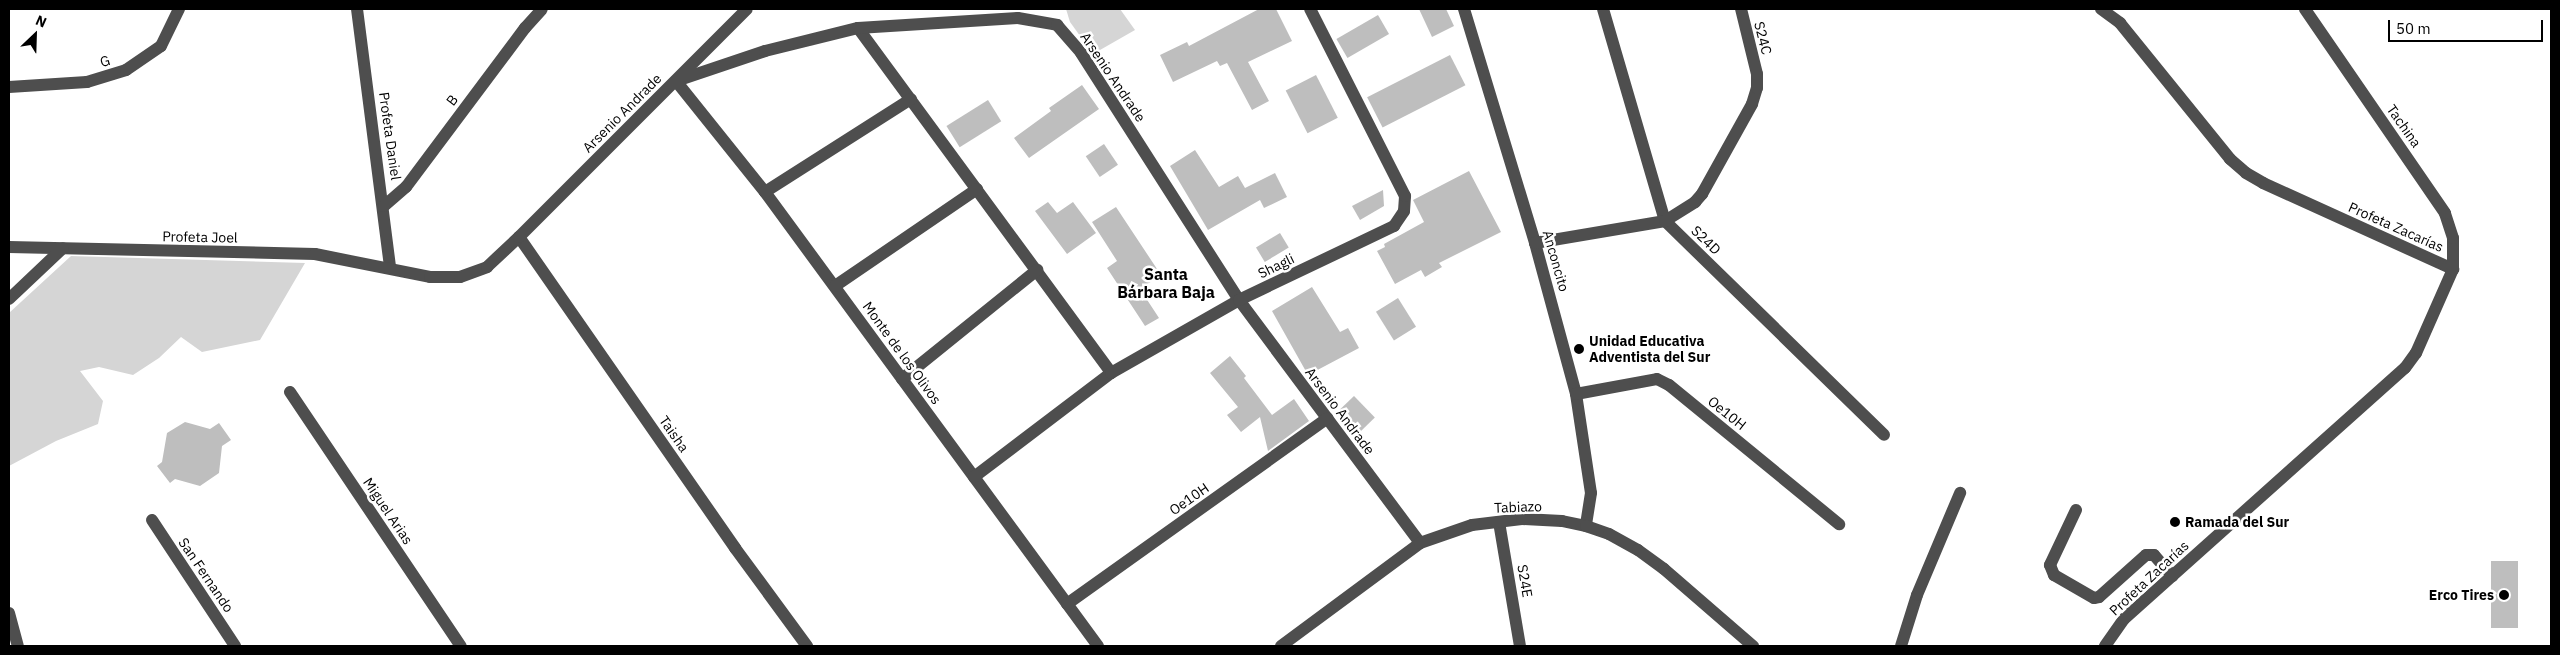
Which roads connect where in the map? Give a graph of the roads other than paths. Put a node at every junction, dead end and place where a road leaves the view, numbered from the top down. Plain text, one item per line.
1 (178, 9) edge
2 (357, 9) edge
3 (542, 9) edge
4 (747, 9) edge
5 (1310, 9) edge
6 (1464, 9) edge
7 (1604, 9) edge
8 (1740, 9) edge
9 (2101, 9) edge
10 (2305, 9) edge
11 (858, 28) junction
12 (676, 81) junction
13 (9, 87) edge
14 (911, 99) junction
15 (977, 189) junction
16 (765, 192) junction
17 (384, 206) junction
18 (1665, 221) junction
19 (519, 237) junction
20 (1535, 243) junction
21 (9, 247) edge
22 (62, 248) junction
23 (390, 268) junction
24 (2453, 269) junction
25 (1037, 270) junction
26 (835, 286) junction
27 (9, 299) edge
28 (1239, 300) junction
29 (1111, 373) junction
30 (902, 379) junction
31 (290, 392) dead end
32 (1576, 394) junction
33 (1328, 418) junction
34 (1884, 435) dead end
35 (974, 477) junction
36 (1960, 493) dead end
37 (2076, 510) dead end
38 (152, 520) dead end
39 (1499, 522) junction
40 (1839, 524) dead end
41 (1586, 526) junction
42 (1420, 543) junction
43 (2172, 576) junction
44 (1067, 604) junction
45 (9, 613) edge
46 (18, 646) edge
47 (235, 646) edge
48 (461, 646) edge
49 (807, 646) edge
50 (1098, 646) edge
51 (1281, 646) edge
52 (1520, 646) edge
53 (1752, 646) edge
54 (1900, 646) edge
55 (2105, 646) edge

1 - 13 street, G
2 - 17 street, Profeta Daniel
3 - 17 street, B
4 - 12 street
5 - 28 street, Shagli
6 - 20 street, Anconcito
7 - 18 street, S24D
8 - 18 street, S24C
9 - 24 street, Profeta Zacarías
10 - 24 street, Tachina
11 - 12 street, Arsenio Andrade
11 - 14 street
11 - 28 street, Arsenio Andrade
12 - 16 street, Monte de los Olivos
12 - 19 street, Arsenio Andrade
14 - 15 street
14 - 16 street
15 - 25 street
15 - 26 street
16 - 26 street, Monte de los Olivos
17 - 23 street, Profeta Daniel
18 - 20 street
18 - 34 street, S24D
19 - 23 street, Arsenio Andrade
19 - 49 street, Taisha
20 - 32 street, Anconcito
21 - 22 street, Profeta Joel
22 - 23 street, Profeta Joel
22 - 27 street
24 - 43 street, Profeta Zacarías
25 - 29 street
25 - 30 street
26 - 30 street, Monte de los Olivos
28 - 29 street, Shagli
28 - 33 street, Arsenio Andrade
29 - 35 street, Shagli
30 - 35 street, Monte de los Olivos
31 - 48 street, Miguel Arias
32 - 40 street, Oe10H
32 - 41 street, Anconcito
33 - 42 street, Arsenio Andrade
33 - 44 street, Oe10H
35 - 44 street, Monte de los Olivos
36 - 54 street
37 - 43 street
38 - 47 street, San Fernando
39 - 41 street, Tabiazo
39 - 42 street, Tabiazo
39 - 52 street, S24E
41 - 53 street, Tabiazo
42 - 51 street, Tabiazo
43 - 55 street, Profeta Zacarías
44 - 50 street, Monte de los Olivos
45 - 46 street

